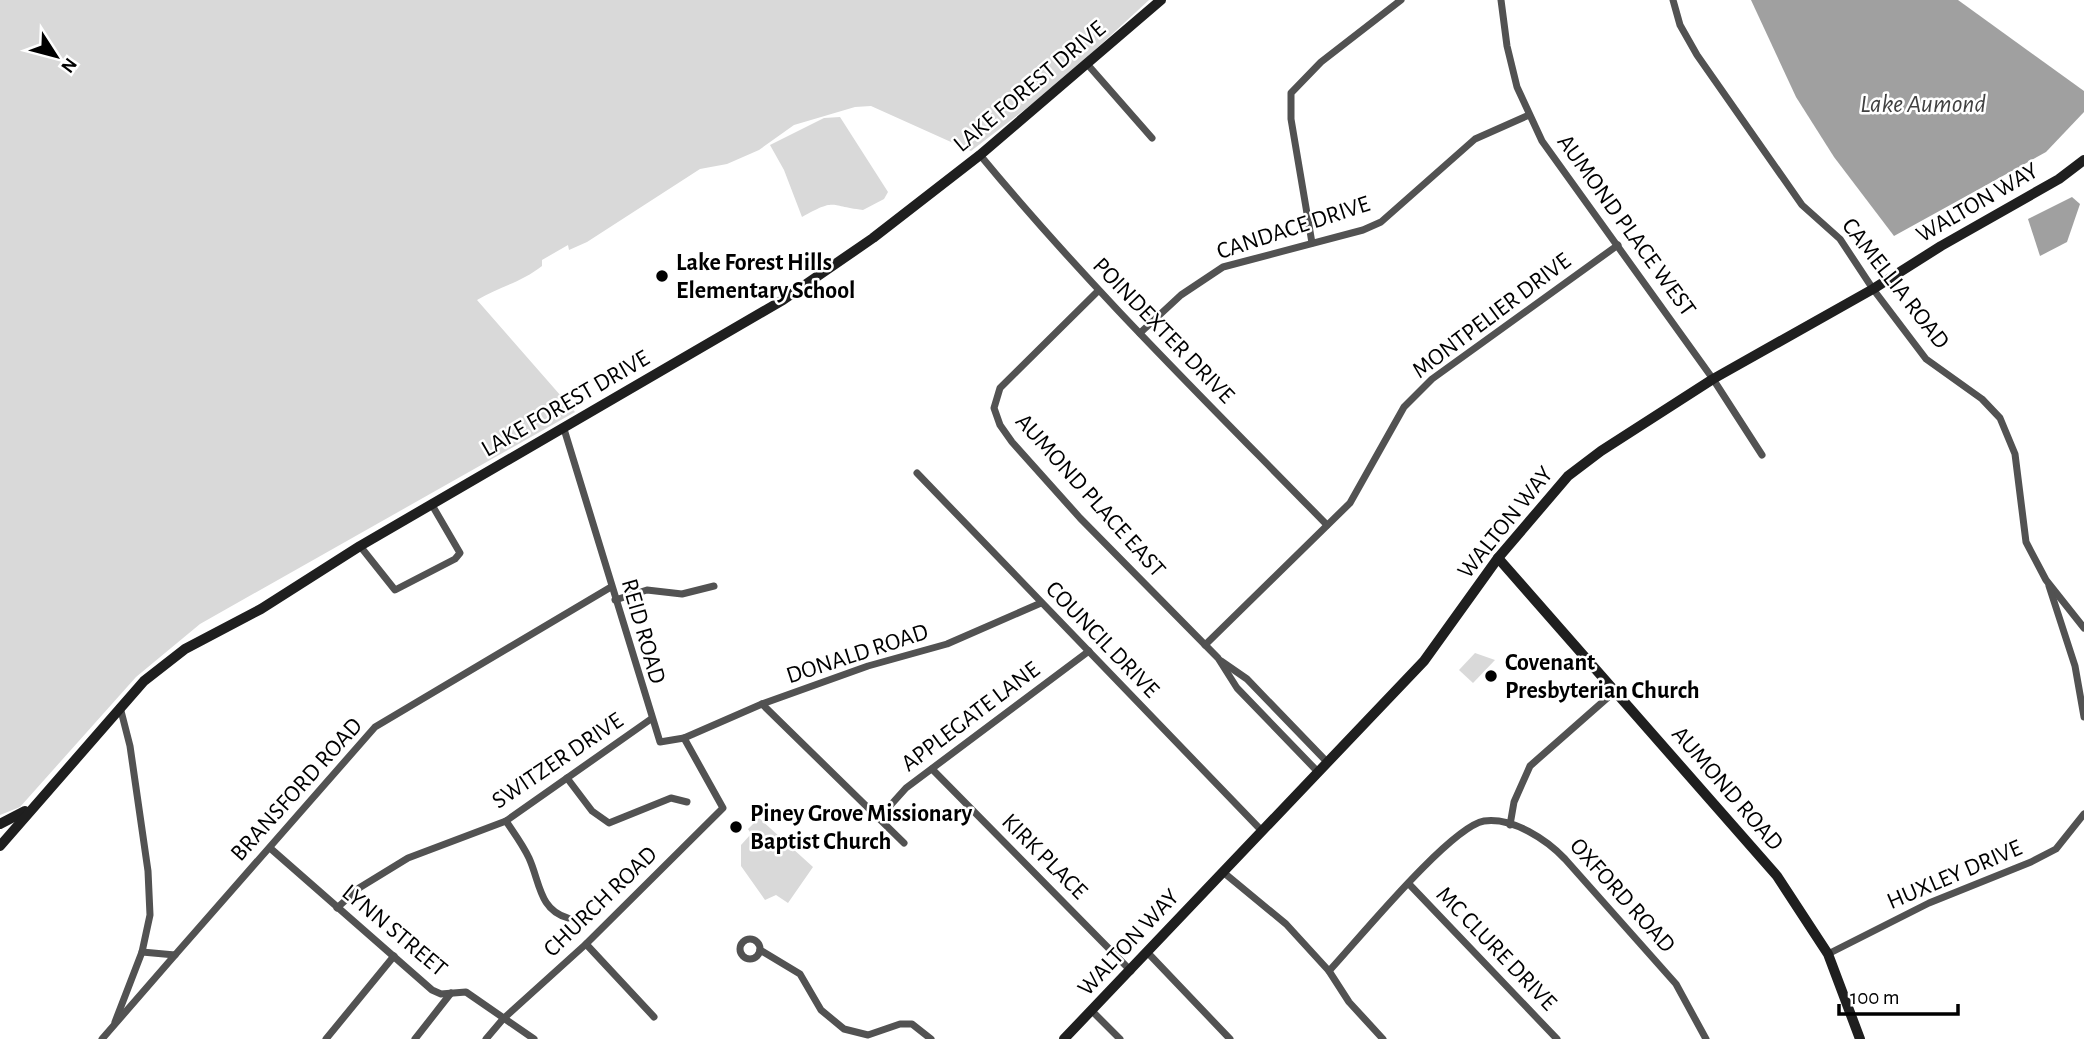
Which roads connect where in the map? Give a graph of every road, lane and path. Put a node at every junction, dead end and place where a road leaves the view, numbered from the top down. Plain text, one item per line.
1 (1161, 0) edge
2 (1401, 0) edge
3 (1501, 0) edge
4 (1673, 0) edge
5 (1088, 65) junction
6 (1529, 115) junction
7 (1152, 138) dead end
8 (980, 155) junction
9 (2084, 160) edge
10 (1312, 243) junction
11 (1618, 245) junction
12 (1872, 289) junction
13 (1098, 291) junction
14 (1140, 332) junction
15 (1713, 379) junction
16 (564, 429) junction
17 (1762, 455) dead end
18 (917, 472) dead end
19 (432, 505) junction
20 (1328, 525) junction
21 (360, 546) junction
22 (1497, 558) junction
23 (2046, 580) junction
24 (714, 586) dead end
25 (611, 587) junction
26 (615, 600) junction
27 (1041, 603) junction
28 (2084, 628) edge
29 (1205, 645) junction
30 (1089, 651) junction
31 (1218, 658) junction
32 (1614, 692) junction
33 (762, 704) junction
34 (120, 707) junction
35 (2084, 717) edge
36 (651, 719) junction
37 (684, 738) junction
38 (1327, 762) junction
39 (932, 769) junction
40 (1318, 772) junction
41 (567, 778) junction
42 (687, 802) dead end
43 (32, 807) junction
44 (2084, 814) edge
45 (878, 818) junction
46 (506, 821) junction
47 (0, 824) edge
48 (1510, 825) junction
49 (1261, 830) junction
50 (1, 843) edge
51 (904, 843) dead end
52 (270, 848) junction
53 (1223, 872) junction
54 (1409, 884) junction
55 (337, 908) junction
56 (568, 918) dead end
57 (586, 944) junction
58 (760, 950) dead end
59 (142, 952) junction
60 (1147, 953) junction
61 (1828, 954) junction
62 (174, 955) junction
63 (394, 956) junction
64 (1131, 971) junction
65 (1329, 971) junction
66 (451, 993) junction
67 (1092, 1011) junction
68 (654, 1017) dead end
69 (503, 1018) junction
70 (115, 1022) junction
71 (102, 1039) edge
72 (326, 1039) edge
73 (415, 1039) edge
74 (486, 1039) edge
75 (534, 1039) edge
76 (932, 1039) edge
77 (1064, 1039) edge
78 (1120, 1039) edge
79 (1230, 1039) edge
80 (1384, 1039) edge
81 (1557, 1039) edge
82 (1706, 1039) edge
83 (1860, 1039) edge

1 - 5 street, LAKE FOREST DRIVE
2 - 10 street
3 - 6 street, AUMOND PLACE WEST
4 - 12 street, CAMELLIA ROAD
5 - 7 street
5 - 8 street, LAKE FOREST DRIVE
6 - 10 street, CANDACE DRIVE
6 - 11 street, AUMOND PLACE WEST
8 - 13 street, POINDEXTER DRIVE
8 - 16 street, LAKE FOREST DRIVE
9 - 12 street, WALTON WAY
10 - 14 street, CANDACE DRIVE
11 - 15 street, AUMOND PLACE WEST
11 - 20 street, MONTPELIER DRIVE
12 - 15 street, WALTON WAY
12 - 23 street, CAMELLIA ROAD
13 - 14 street, POINDEXTER DRIVE
13 - 29 street, AUMOND PLACE EAST
14 - 20 street, POINDEXTER DRIVE
15 - 17 street, AUMOND PLACE WEST
15 - 22 street, WALTON WAY
16 - 19 street, LAKE FOREST DRIVE
16 - 25 street, REID ROAD
18 - 27 street, COUNCIL DRIVE
19 - 21 street, LAKE FOREST DRIVE
19 - 21 street
20 - 29 street, MONTPELIER DRIVE
21 - 34 street, LAKE FOREST DRIVE
22 - 32 street, AUMOND ROAD
22 - 38 street, WALTON WAY
23 - 28 street, CAMELLIA ROAD
23 - 35 street
24 - 26 street
25 - 26 street, REID ROAD
25 - 52 street, BRANSFORD ROAD
26 - 36 street, REID ROAD
27 - 30 street, COUNCIL DRIVE
27 - 33 street, DONALD ROAD
29 - 31 street, AUMOND PLACE EAST
30 - 39 street, APPLEGATE LANE
30 - 49 street, COUNCIL DRIVE
31 - 38 street, AUMOND PLACE EAST
31 - 40 street, AUMOND PLACE EAST
32 - 48 street
32 - 61 street, AUMOND ROAD
33 - 37 street, DONALD ROAD
33 - 45 street
34 - 43 street, LAKE FOREST DRIVE
34 - 59 street
36 - 37 street, REID ROAD
36 - 41 street, SWITZER DRIVE
37 - 57 street, CHURCH ROAD
38 - 40 street, WALTON WAY
39 - 45 street, APPLEGATE LANE
39 - 64 street, KIRK PLACE
40 - 49 street, WALTON WAY
41 - 42 street
41 - 46 street, SWITZER DRIVE
43 - 47 street
43 - 50 street, LAKE FOREST DRIVE
44 - 61 street, HUXLEY DRIVE
45 - 51 street
46 - 55 street, SWITZER DRIVE
46 - 56 street
48 - 54 street, OXFORD ROAD
48 - 82 street, OXFORD ROAD
49 - 53 street, WALTON WAY
52 - 55 street, LYNN STREET
52 - 62 street, BRANSFORD ROAD
53 - 60 street, WALTON WAY
53 - 65 street
54 - 65 street, OXFORD ROAD
54 - 81 street, MC CLURE DRIVE
55 - 63 street, LYNN STREET
57 - 68 street
57 - 69 street, CHURCH ROAD
58 - 76 street
59 - 62 street
59 - 70 street
60 - 64 street, WALTON WAY
60 - 79 street
61 - 83 street, AUMOND ROAD
62 - 70 street, BRANSFORD ROAD
63 - 66 street, LYNN STREET
63 - 72 street
64 - 67 street, WALTON WAY
65 - 80 street
66 - 69 street, LYNN STREET
66 - 73 street
67 - 77 street, WALTON WAY
67 - 78 street
69 - 74 street, CHURCH ROAD
69 - 75 street, LYNN STREET
70 - 71 street, BRANSFORD ROAD

